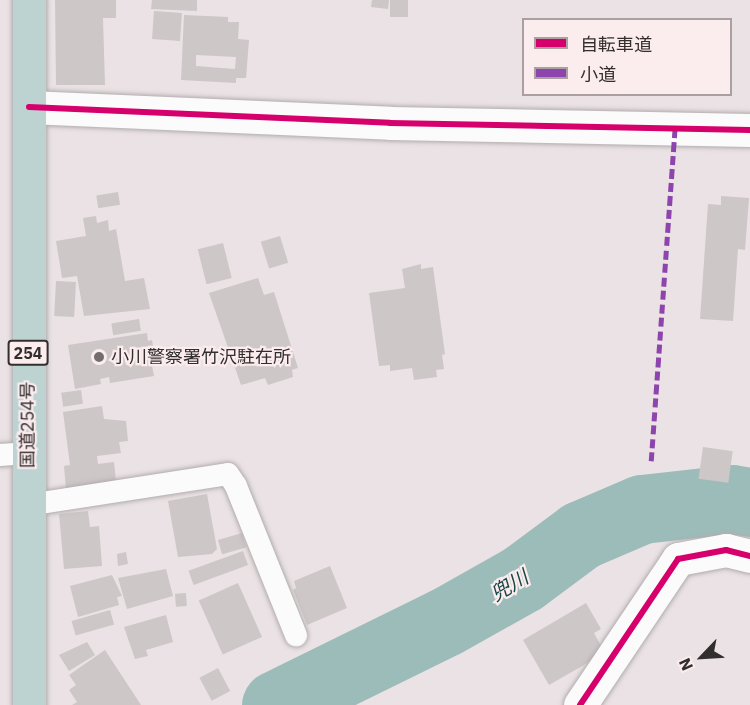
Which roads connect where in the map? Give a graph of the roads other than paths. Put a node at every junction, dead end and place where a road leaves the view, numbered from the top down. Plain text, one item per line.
1 (29, 0) edge
2 (29, 107) junction
3 (750, 130) edge
4 (14, 454) edge
5 (28, 505) junction
6 (750, 556) edge
7 (296, 635) dead end
8 (29, 705) edge
9 (580, 705) edge

1 - 2 highway, 国道254号 / 254
2 - 3 street
2 - 4 highway, 国道254号 / 254
4 - 5 highway, 国道254号 / 254
5 - 7 lane
5 - 8 highway, 国道254号 / 254
6 - 9 street

